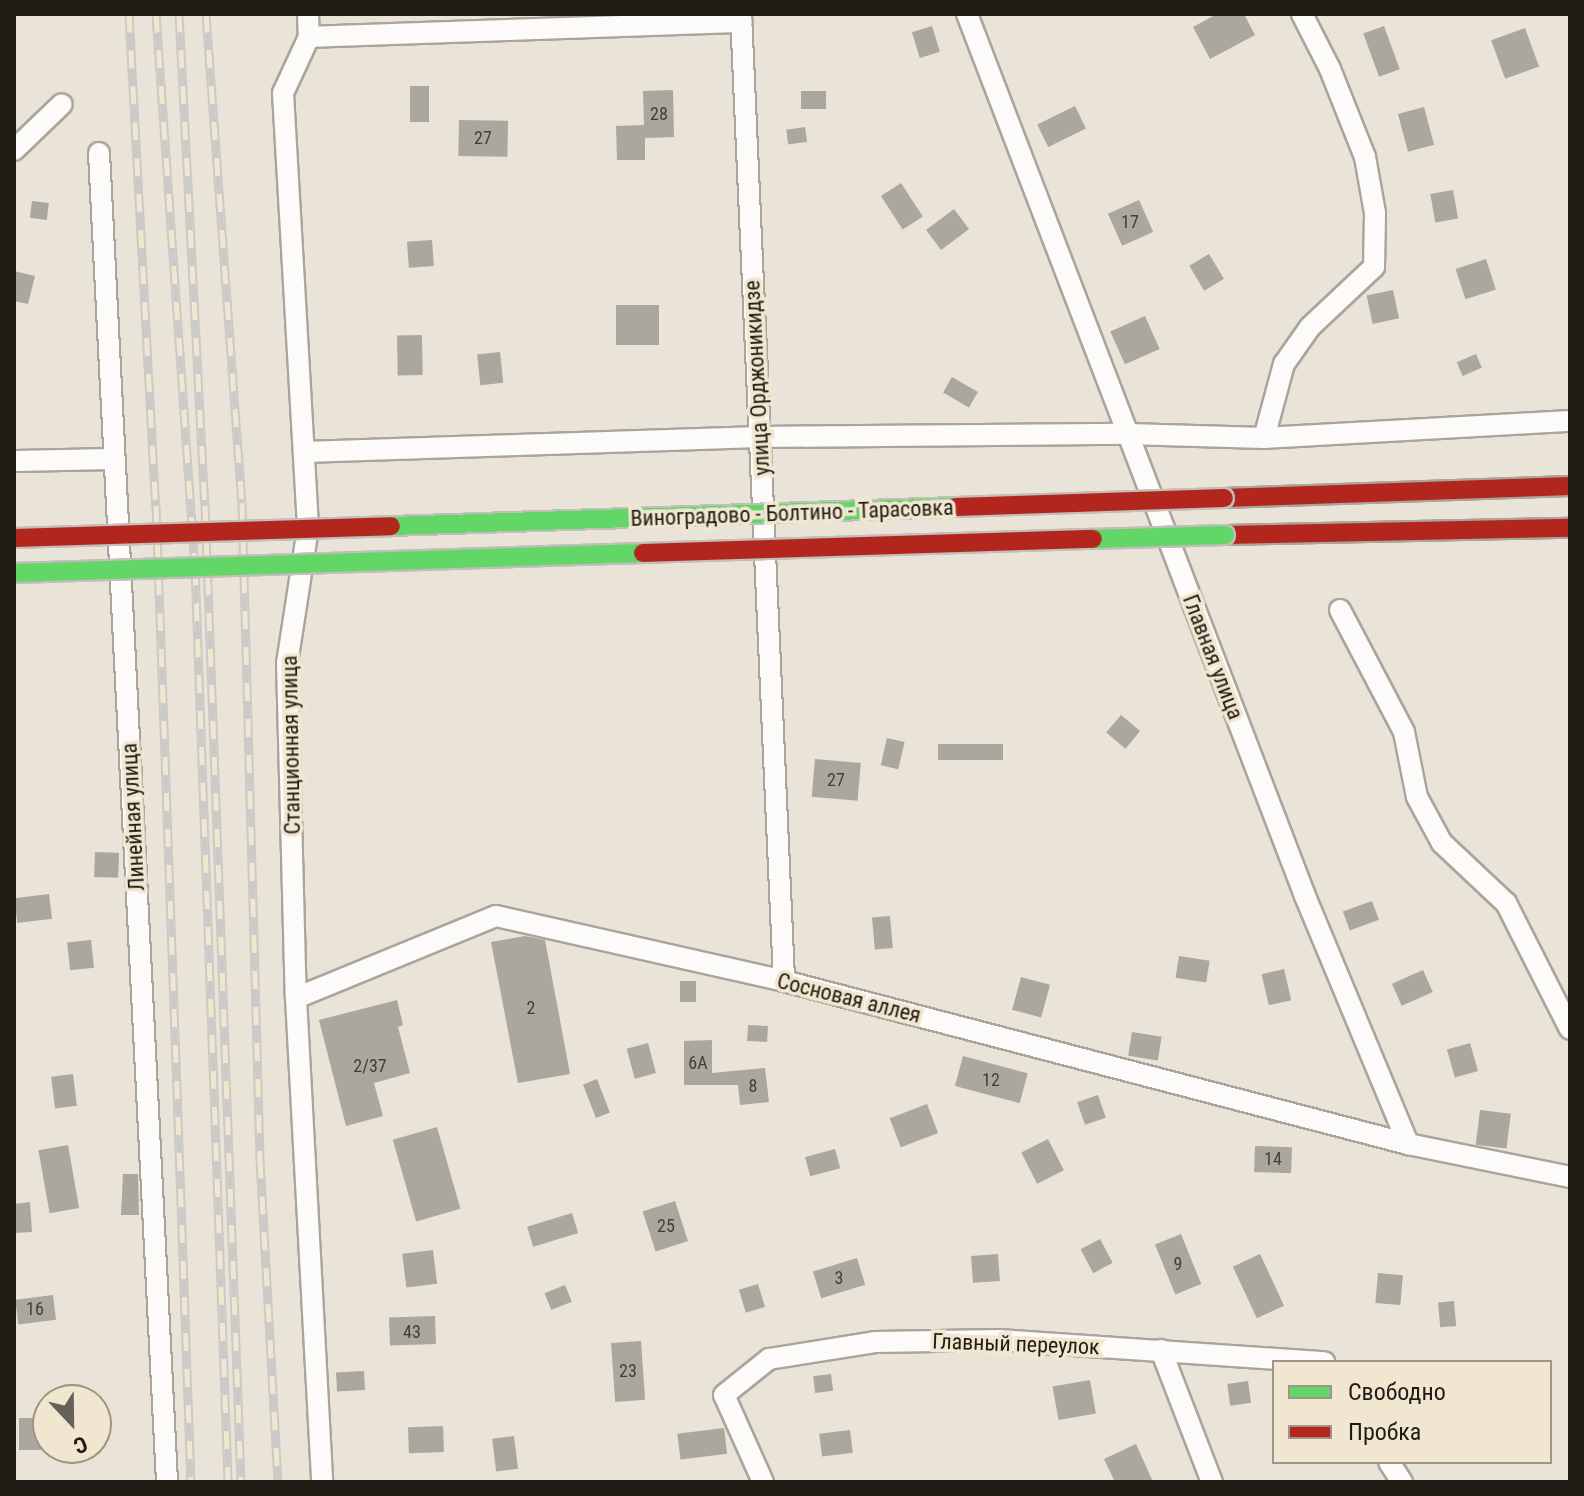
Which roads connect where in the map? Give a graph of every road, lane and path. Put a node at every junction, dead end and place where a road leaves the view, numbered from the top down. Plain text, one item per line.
1 (308, 14) edge
2 (967, 14) edge
3 (1302, 14) edge
4 (741, 18) edge
5 (309, 37) junction
6 (62, 104) dead end
7 (14, 150) edge
8 (99, 153) dead end
9 (1570, 421) edge
10 (1128, 434) junction
11 (760, 437) junction
12 (1264, 438) junction
13 (304, 452) junction
14 (112, 459) junction
15 (14, 461) edge
16 (1570, 486) edge
17 (1570, 528) edge
18 (14, 538) edge
19 (14, 573) edge
20 (1340, 610) dead end
21 (784, 981) junction
22 (296, 998) junction
23 (1570, 1029) edge
24 (1408, 1144) junction
25 (1570, 1177) edge
26 (1161, 1350) junction
27 (1308, 1360) edge
28 (1390, 1464) edge
29 (167, 1482) edge
30 (322, 1482) edge
31 (763, 1482) edge
32 (1212, 1482) edge
33 (1402, 1482) edge

1 - 5 street, Станционная улица
2 - 10 street, Главная улица
3 - 12 street
4 - 5 street
4 - 11 street, улица Орджоникидзе
5 - 13 street, Станционная улица
6 - 7 street
8 - 14 street, Линейная улица
9 - 12 street
10 - 11 street
10 - 12 street
10 - 24 street, Главная улица
11 - 13 street
11 - 21 street, улица Орджоникидзе
13 - 22 street, Станционная улица
14 - 15 street
14 - 29 street, Линейная улица
16 - 18 main road, Виноградово - Болтино - Тарасовка, bridge
17 - 19 main road, Виноградово - Болтино - Тарасовка, bridge
20 - 23 street
21 - 22 street, Сосновая аллея
21 - 24 street, Сосновая аллея
22 - 30 street, Станционная улица
24 - 25 street
26 - 27 street, Главный переулок
26 - 31 street, Главный переулок
26 - 32 street
28 - 33 street

